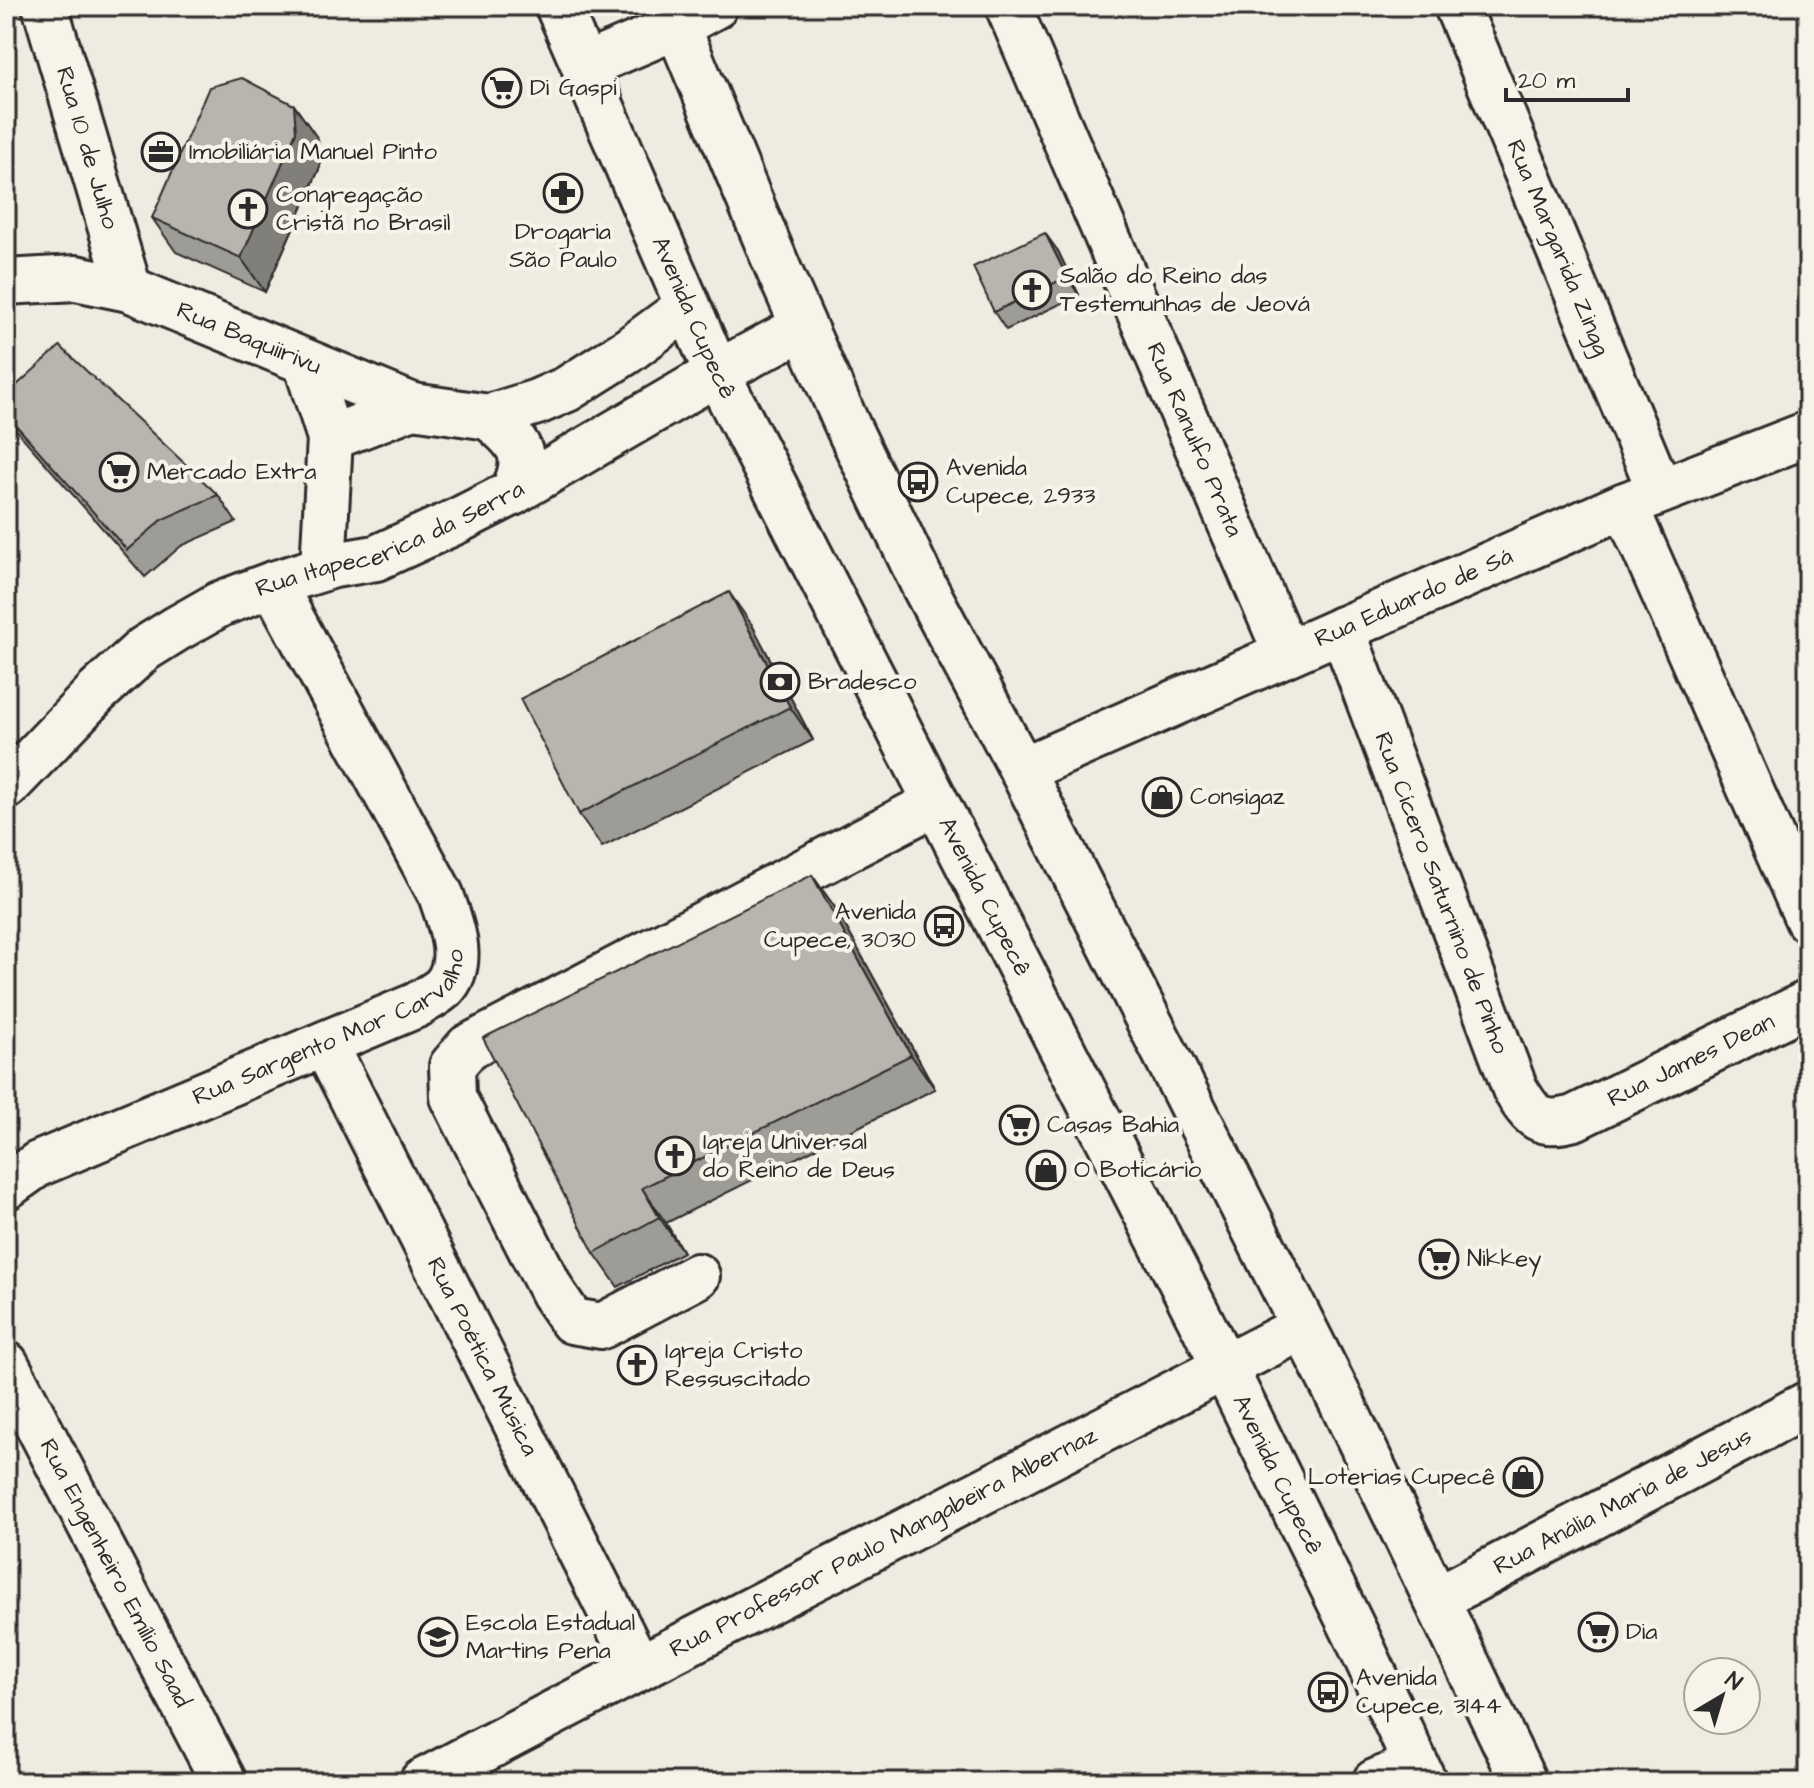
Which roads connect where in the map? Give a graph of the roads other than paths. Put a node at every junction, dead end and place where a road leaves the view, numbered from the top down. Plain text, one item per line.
1 (45, 6) edge
2 (558, 6) edge
3 (1008, 6) edge
4 (1457, 6) edge
5 (687, 13) edge
6 (584, 66) junction
7 (6, 282) edge
8 (129, 289) junction
9 (687, 307) junction
10 (803, 327) junction
11 (306, 363) junction
12 (717, 373) junction
13 (413, 406) junction
14 (489, 417) junction
15 (1808, 434) edge
16 (330, 438) junction
17 (512, 493) junction
18 (1642, 498) junction
19 (323, 568) junction
20 (273, 584) junction
21 (1342, 629) junction
22 (1286, 653) junction
23 (1022, 770) junction
24 (6, 787) edge
25 (935, 803) junction
26 (1808, 920) edge
27 (1808, 1003) edge
28 (325, 1044) junction
29 (1574, 1118) joint
30 (22, 1176) edge
31 (697, 1276) dead end
32 (1303, 1327) junction
33 (6, 1364) edge
34 (1224, 1366) junction
35 (1808, 1404) edge
36 (1437, 1599) junction
37 (639, 1668) junction
38 (1419, 1773) edge
39 (224, 1782) edge
40 (422, 1782) edge
41 (1375, 1782) edge
42 (1524, 1782) edge

1 - 8 street, Rua 10 de Julho
2 - 6 street, Avenida Cupecê
3 - 22 street, Rua Ranulfo Prata
4 - 18 street, Rua Margarida Zingg
5 - 6 street
5 - 10 street
6 - 9 street, Avenida Cupecê
7 - 8 street, Rua Baquiirivu
8 - 11 street, Rua Baquiirivu
9 - 12 street, Avenida Cupecê
9 - 14 street, Rua Baquiirivu
10 - 12 street, Rua Itapecerica da Serra
10 - 23 street
11 - 13 street, Rua Baquiirivu
11 - 16 street
12 - 17 street, Rua Itapecerica da Serra
12 - 25 street, Avenida Cupecê
13 - 14 street, Rua Baquiirivu
13 - 16 street
14 - 17 street
15 - 18 street, Rua Eduardo de Sá
16 - 19 street
17 - 19 street, Rua Itapecerica da Serra
18 - 21 street, Rua Eduardo de Sá
18 - 26 street, Rua Margarida Zingg
19 - 20 street, Rua Itapecerica da Serra
20 - 24 street, Rua Itapecerica da Serra
20 - 28 street, Rua Sargento Mor Carvalho
21 - 22 street, Rua Eduardo de Sá
21 - 29 street, Rua Cícero Saturnino de Pinho
22 - 23 street, Rua Eduardo de Sá
23 - 32 street
25 - 31 street
25 - 34 street, Avenida Cupecê
27 - 29 street, Rua James Dean
28 - 30 street, Rua Sargento Mor Carvalho
28 - 37 street, Rua Poética Música
32 - 34 street, Rua Professor Paulo Mangabeira Albernaz
32 - 36 street
33 - 39 street, Rua Engenheiro Emílio Saad
34 - 37 street, Rua Professor Paulo Mangabeira Albernaz
34 - 38 street, Avenida Cupecê
35 - 36 street, Rua Anália Maria de Jesus
36 - 42 street
37 - 40 street, Rua Professor Paulo Mangabeira Albernaz
38 - 41 street

